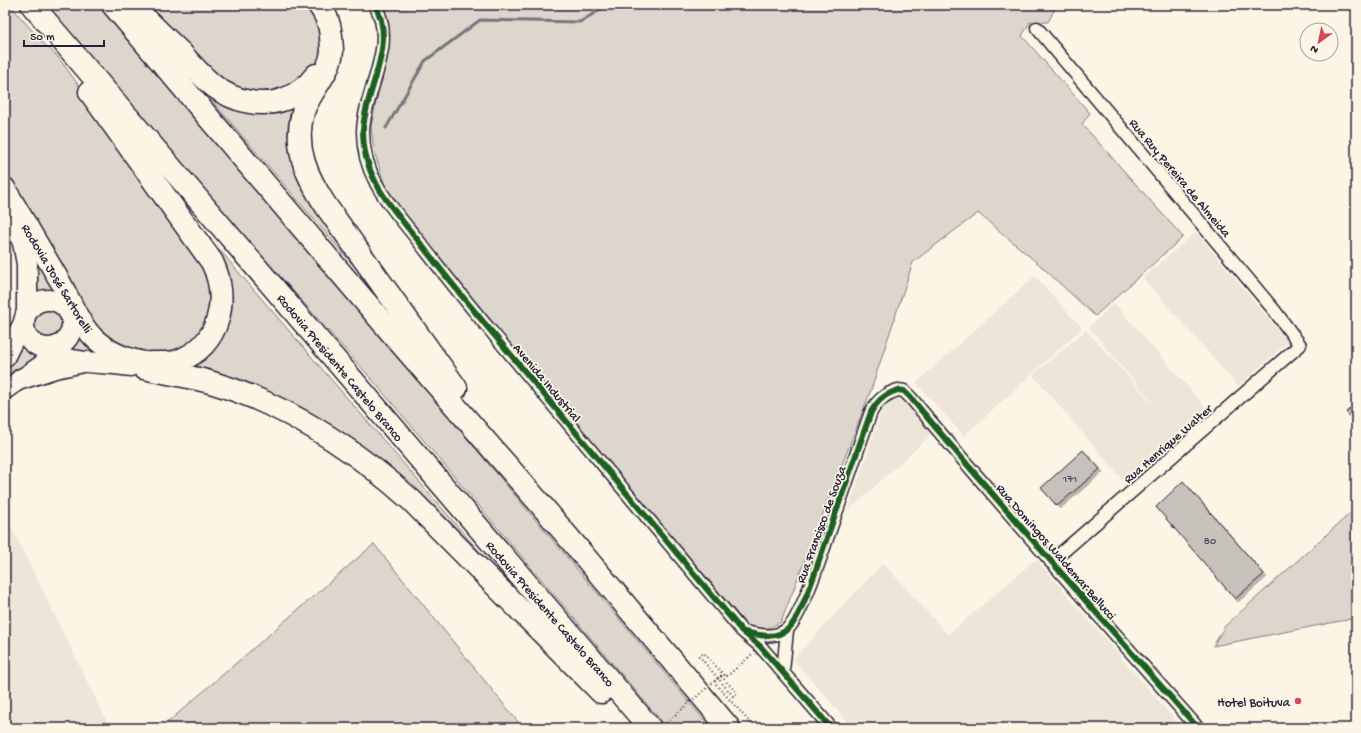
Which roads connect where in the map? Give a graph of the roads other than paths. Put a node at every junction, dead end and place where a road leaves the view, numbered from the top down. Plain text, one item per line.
1 (27, 5) edge
2 (32, 5) edge
3 (112, 5) edge
4 (132, 5) edge
5 (319, 5) edge
6 (375, 5) edge
7 (1038, 28) dead end
8 (331, 39) junction
9 (5, 188) edge
10 (5, 202) edge
11 (65, 291) junction
12 (69, 313) junction
13 (26, 316) junction
14 (84, 326) junction
15 (1300, 345) joint
16 (52, 349) junction
17 (5, 358) edge
18 (88, 362) junction
19 (145, 365) junction
20 (13, 385) edge
21 (898, 390) joint
22 (542, 506) junction
23 (1051, 562) junction
24 (787, 630) junction
25 (742, 631) junction
26 (783, 672) junction
27 (638, 728) edge
28 (650, 728) edge
29 (729, 728) edge
30 (831, 728) edge
31 (1198, 728) edge

1 - 19 highway
2 - 28 highway, Rodovia Presidente Castelo Branco
3 - 22 highway
4 - 8 highway
5 - 8 highway
6 - 25 street, Avenida Industrial
7 - 15 street, Rua Ruy Pereira de Almeida
8 - 22 highway
9 - 11 main road, Rodovia José Sartorelli
10 - 13 main road, Rodovia José Sartorelli
11 - 12 main road
11 - 14 main road, Rodovia José Sartorelli
12 - 13 main road
12 - 14 main road
12 - 16 main road
13 - 16 main road
13 - 17 main road
14 - 19 main road, Rodovia José Sartorelli
15 - 23 street, Rua Henrique Walter
16 - 18 main road
16 - 20 main road
18 - 19 main road
18 - 20 main road
19 - 27 highway
21 - 23 street, Rua Domingos Waldemar Bellucci
21 - 24 street, Rua Francisco de Souza
22 - 29 highway
23 - 31 street, Rua Domingos Waldemar Bellucci
24 - 25 street
24 - 26 street
25 - 26 street, Avenida Industrial
26 - 30 street, Avenida Industrial

